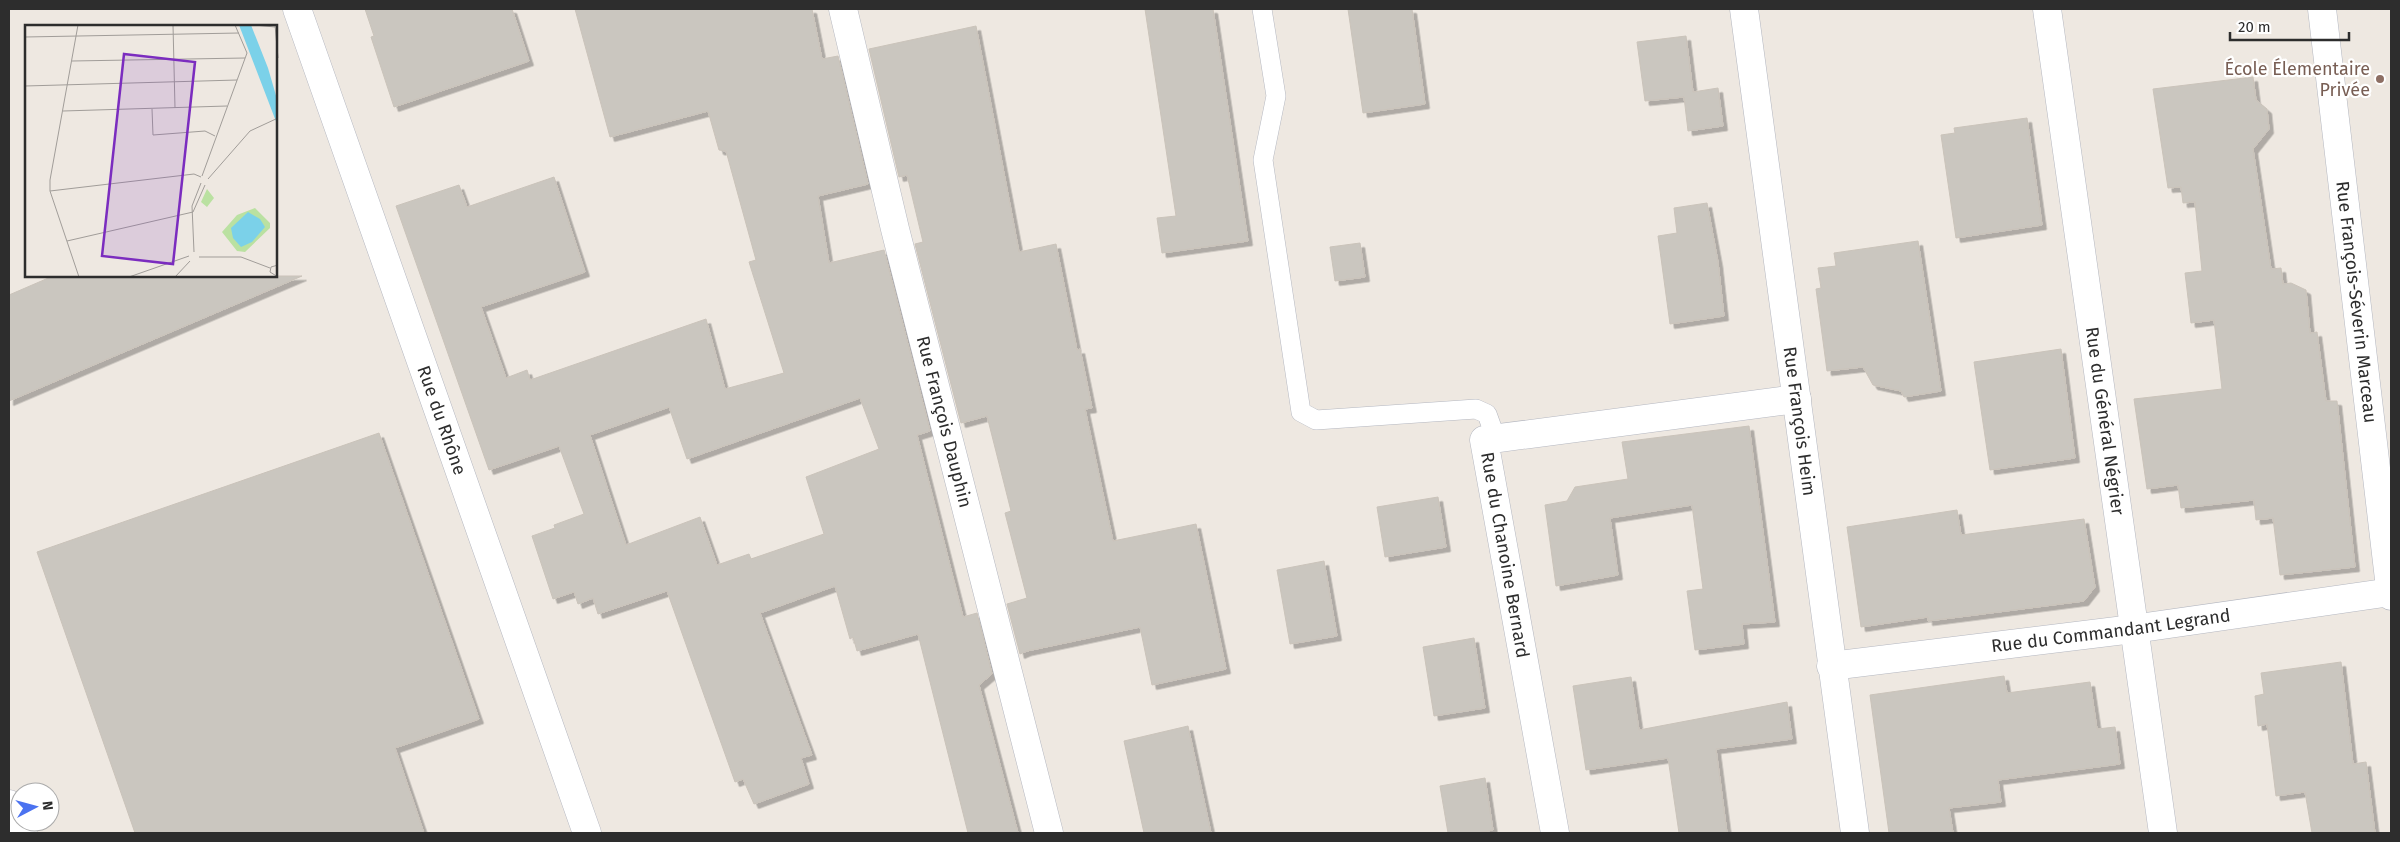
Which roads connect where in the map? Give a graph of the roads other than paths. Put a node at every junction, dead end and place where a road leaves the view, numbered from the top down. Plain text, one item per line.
1 (297, 9) edge
2 (844, 9) edge
3 (1262, 9) edge
4 (1744, 9) edge
5 (2047, 9) edge
6 (2322, 9) edge
7 (1797, 399) junction
8 (1496, 439) junction
9 (2391, 594) edge
10 (2133, 629) junction
11 (1831, 666) junction
12 (9, 804) edge
13 (23, 833) edge
14 (587, 833) edge
15 (1049, 833) edge
16 (1555, 833) edge
17 (1854, 833) edge
18 (2163, 833) edge

1 - 14 street, Rue du Rhône
2 - 15 street, Rue François Dauphin
3 - 8 lane
4 - 7 street, Rue François Heim
5 - 10 street, Rue du Général Négrier
6 - 9 street, Rue François-Séverin Marceau
7 - 8 street, Rue du Chanoine Bernard
7 - 11 street, Rue François Heim
8 - 16 street, Rue du Chanoine Bernard
9 - 10 street, Rue du Commandant Legrand
10 - 11 street, Rue du Commandant Legrand
10 - 18 street, Rue du Général Négrier
11 - 17 street, Rue François Heim
12 - 13 street

